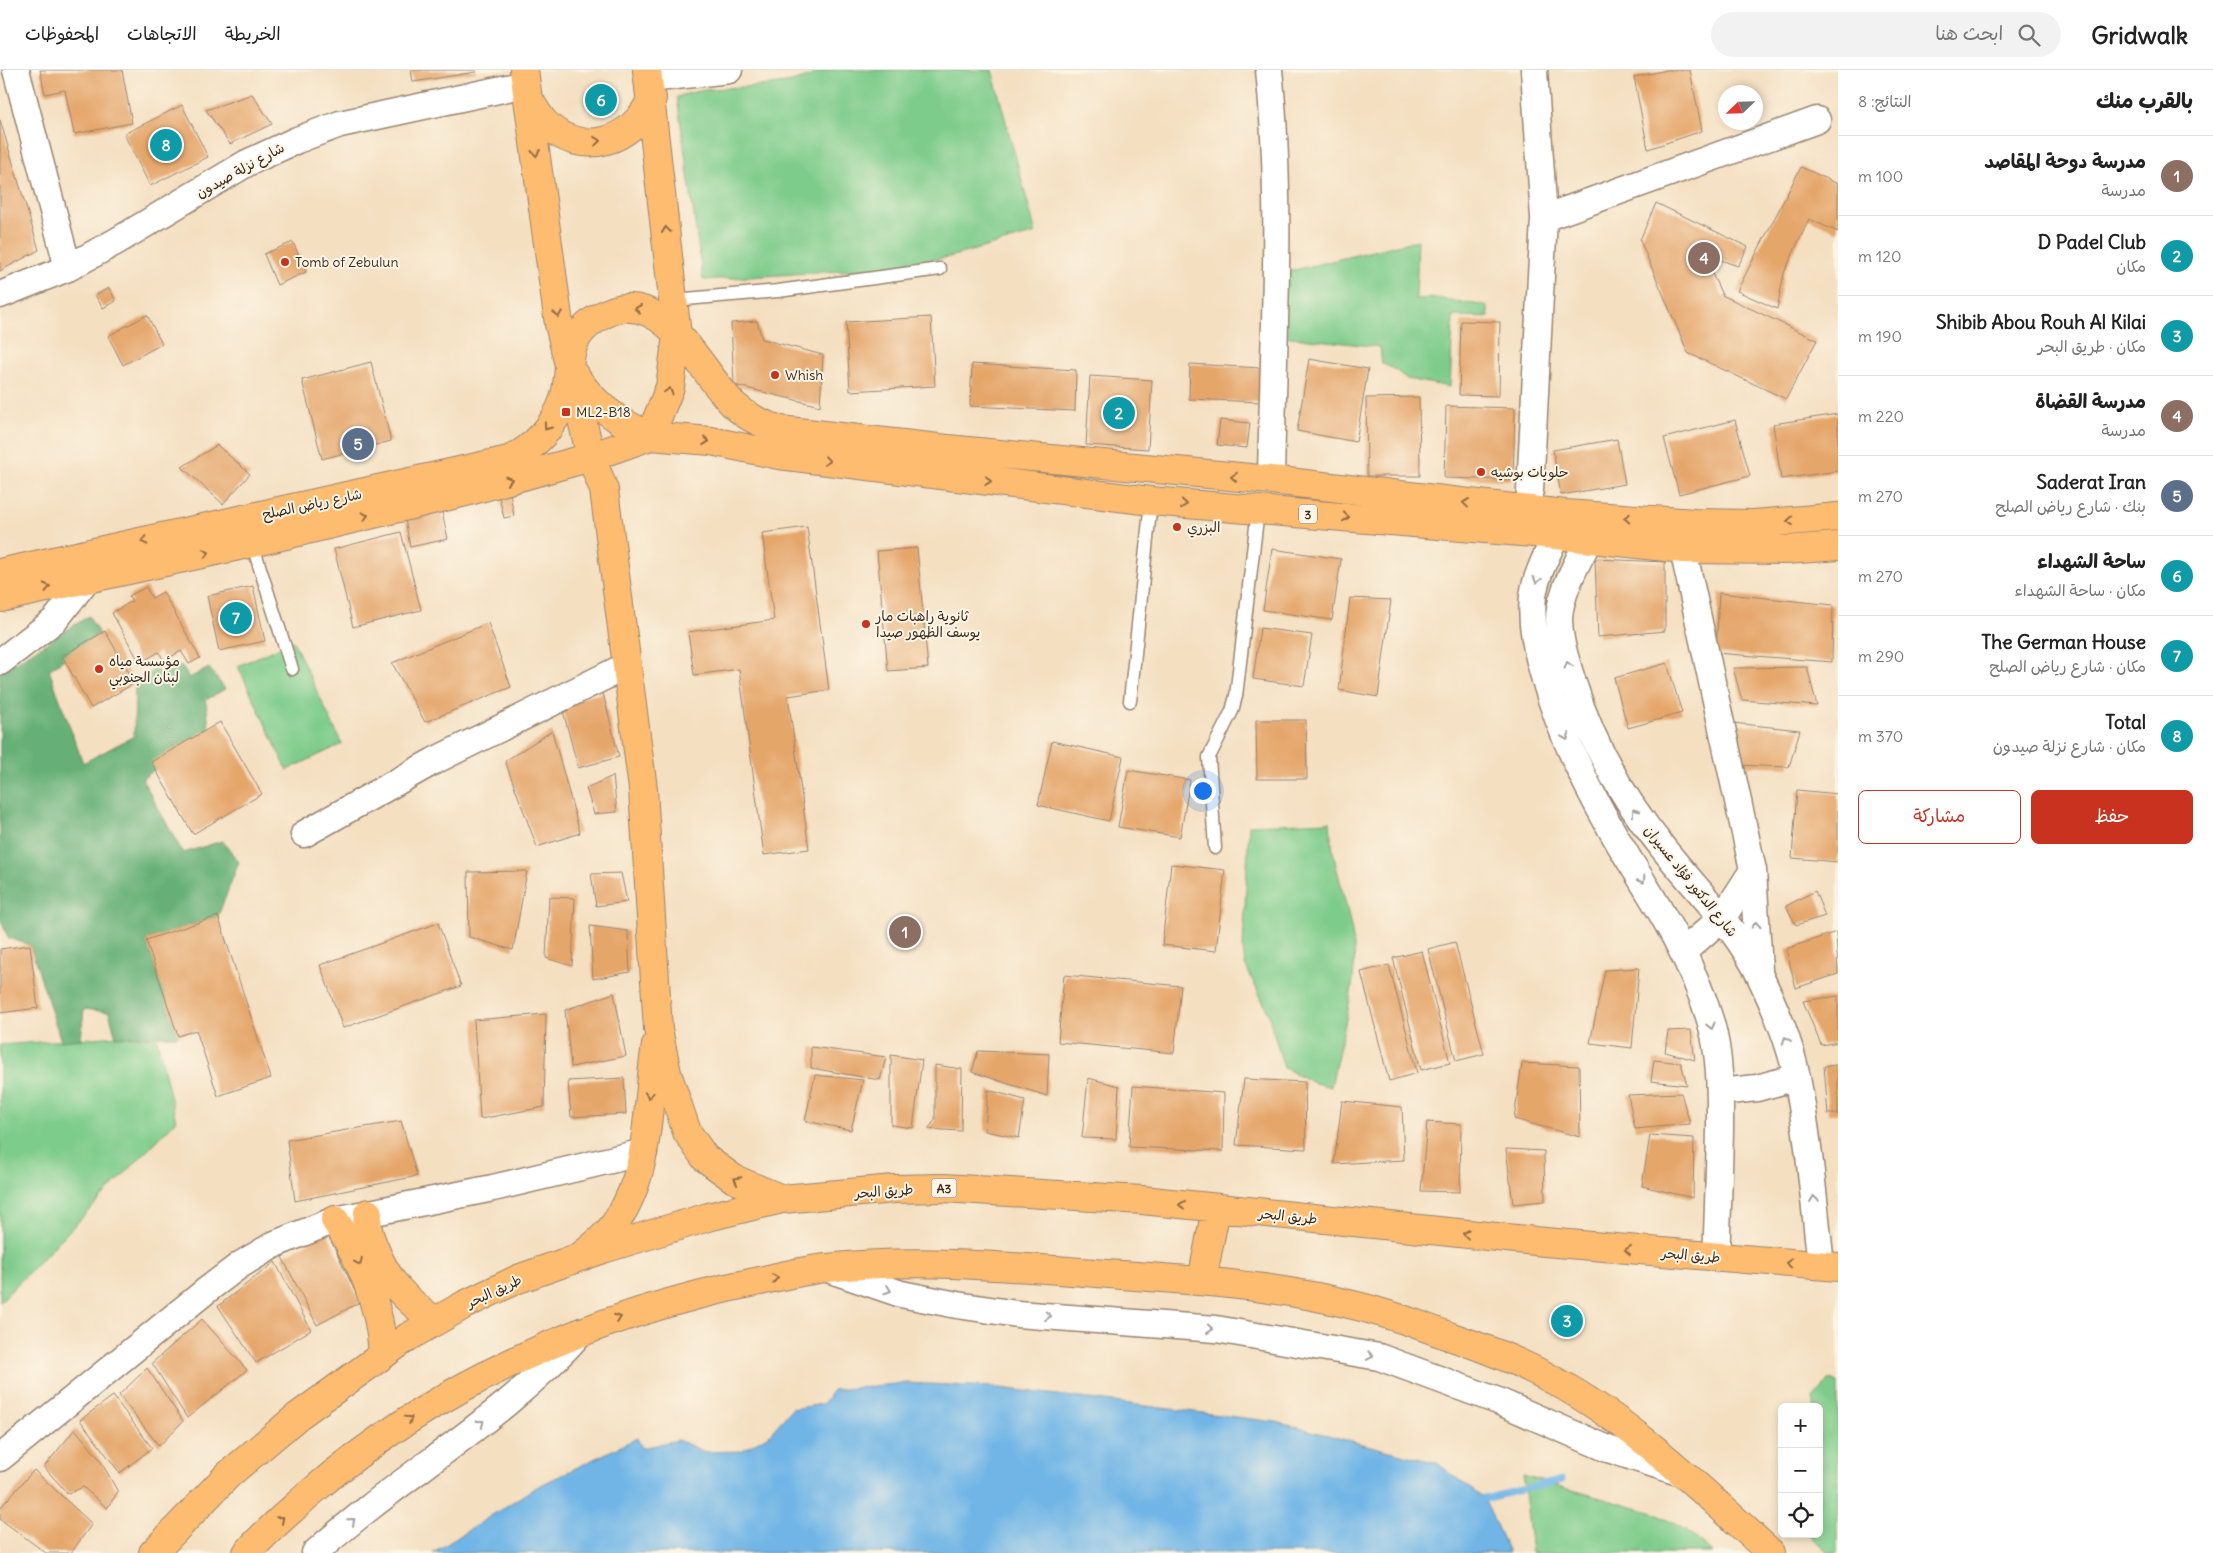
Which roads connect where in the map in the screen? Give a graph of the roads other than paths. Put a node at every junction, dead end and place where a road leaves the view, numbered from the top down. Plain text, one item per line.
1 (16, 70) edge
2 (729, 70) edge
3 (1269, 70) edge
4 (1534, 70) edge
5 (649, 83) edge
6 (527, 85) edge
7 (1817, 120) dead end
8 (1544, 218) junction
9 (68, 268) junction
10 (940, 270) dead end
11 (0, 295) edge
12 (674, 300) junction
13 (677, 336) junction
14 (569, 366) junction
15 (650, 436) junction
16 (780, 442) junction
17 (623, 444) junction
18 (591, 457) junction
19 (1271, 480) junction
20 (604, 490) junction
21 (1151, 501) junction
22 (1258, 510) junction
23 (1529, 510) junction
24 (1838, 517) edge
25 (1556, 535) junction
26 (1590, 538) junction
27 (252, 543) junction
28 (1838, 546) edge
29 (1682, 549) junction
30 (0, 573) edge
31 (88, 578) junction
32 (0, 598) edge
33 (0, 662) edge
34 (626, 666) junction
35 (292, 669) dead end
36 (1130, 701) dead end
37 (304, 834) dead end
38 (1215, 848) dead end
39 (1753, 870) junction
40 (1722, 917) junction
41 (1684, 951) junction
42 (1759, 974) junction
43 (658, 1029) junction
44 (1797, 1077) junction
45 (1720, 1092) junction
46 (681, 1117) junction
47 (649, 1125) junction
48 (644, 1152) junction
49 (782, 1199) junction
50 (1216, 1209) junction
51 (368, 1213) junction
52 (335, 1220) junction
53 (581, 1256) junction
54 (1716, 1258) junction
55 (1830, 1266) edge
56 (826, 1268) junction
57 (1202, 1280) junction
58 (435, 1321) junction
59 (582, 1331) junction
60 (383, 1354) junction
61 (0, 1458) edge
62 (1684, 1474) junction
63 (153, 1553) edge
64 (247, 1553) edge
65 (315, 1553) edge
66 (1771, 1553) edge

1 - 9 street
2 - 5 street
3 - 19 street
4 - 8 street
6 -> 5 main road
12 -> 5 main road
6 - 9 street, شارع نزلة صيدون
6 -> 14 main road
7 - 8 street
8 - 23 street
9 - 11 street, شارع نزلة صيدون
10 - 12 lane
12 - 13 main road
13 -> 14 main road
15 -> 13 main road
13 - 16 main road
14 - 15 main road
14 - 18 main road
14 -> 30 main road, شارع رياض الصلح
15 -> 16 main road
15 - 17 main road, شارع رياض الصلح
19 -> 16 main road, 3
16 -> 21 main road, 3
17 - 18 main road, شارع رياض الصلح
17 - 20 main road
18 - 20 main road
27 -> 18 main road, شارع رياض الصلح
23 -> 19 main road, 3
20 - 34 main road
21 -> 22 main road, 3
21 - 36 lane
22 -> 25 main road, 3
22 - 38 lane
24 -> 23 main road, 3
25 - 26 main road, 3
25 -> 41 street
26 - 29 main road, 3
40 -> 26 street, شارع الدكتور فؤاد عسيران
31 -> 27 main road, شارع رياض الصلح
27 - 35 lane
28 - 29 main road, 3
29 - 39 street
32 -> 31 main road, شارع رياض الصلح
31 - 33 street
34 - 37 street
34 - 43 main road
39 - 40 street
42 -> 39 street
40 - 41 street
40 - 42 street, شارع الدكتور فؤاد عسيران
41 -> 45 street
44 -> 42 street, شارع الدكتور فؤاد عسيران
43 - 46 main road
43 -> 47 main road
44 - 45 street
55 -> 44 street, شارع الدكتور فؤاد عسيران
45 - 54 street
46 - 47 main road
49 -> 46 main road
47 - 48 main road
48 - 51 street
48 - 53 main road
50 -> 49 main road, طريق البحر / A3
49 - 53 main road, طريق البحر / A3
54 -> 50 main road, طريق البحر / A3
50 - 57 main road
51 - 52 street
51 - 58 main road
52 -> 60 main road
52 - 61 street
53 - 58 main road, طريق البحر / A3
55 -> 54 main road, طريق البحر / A3
56 - 57 main road
59 -> 56 main road
56 -> 62 street
57 - 62 main road
58 - 60 main road, طريق البحر / A3
64 -> 59 main road
65 -> 59 street
60 - 63 main road, طريق البحر / A3
62 - 66 main road

